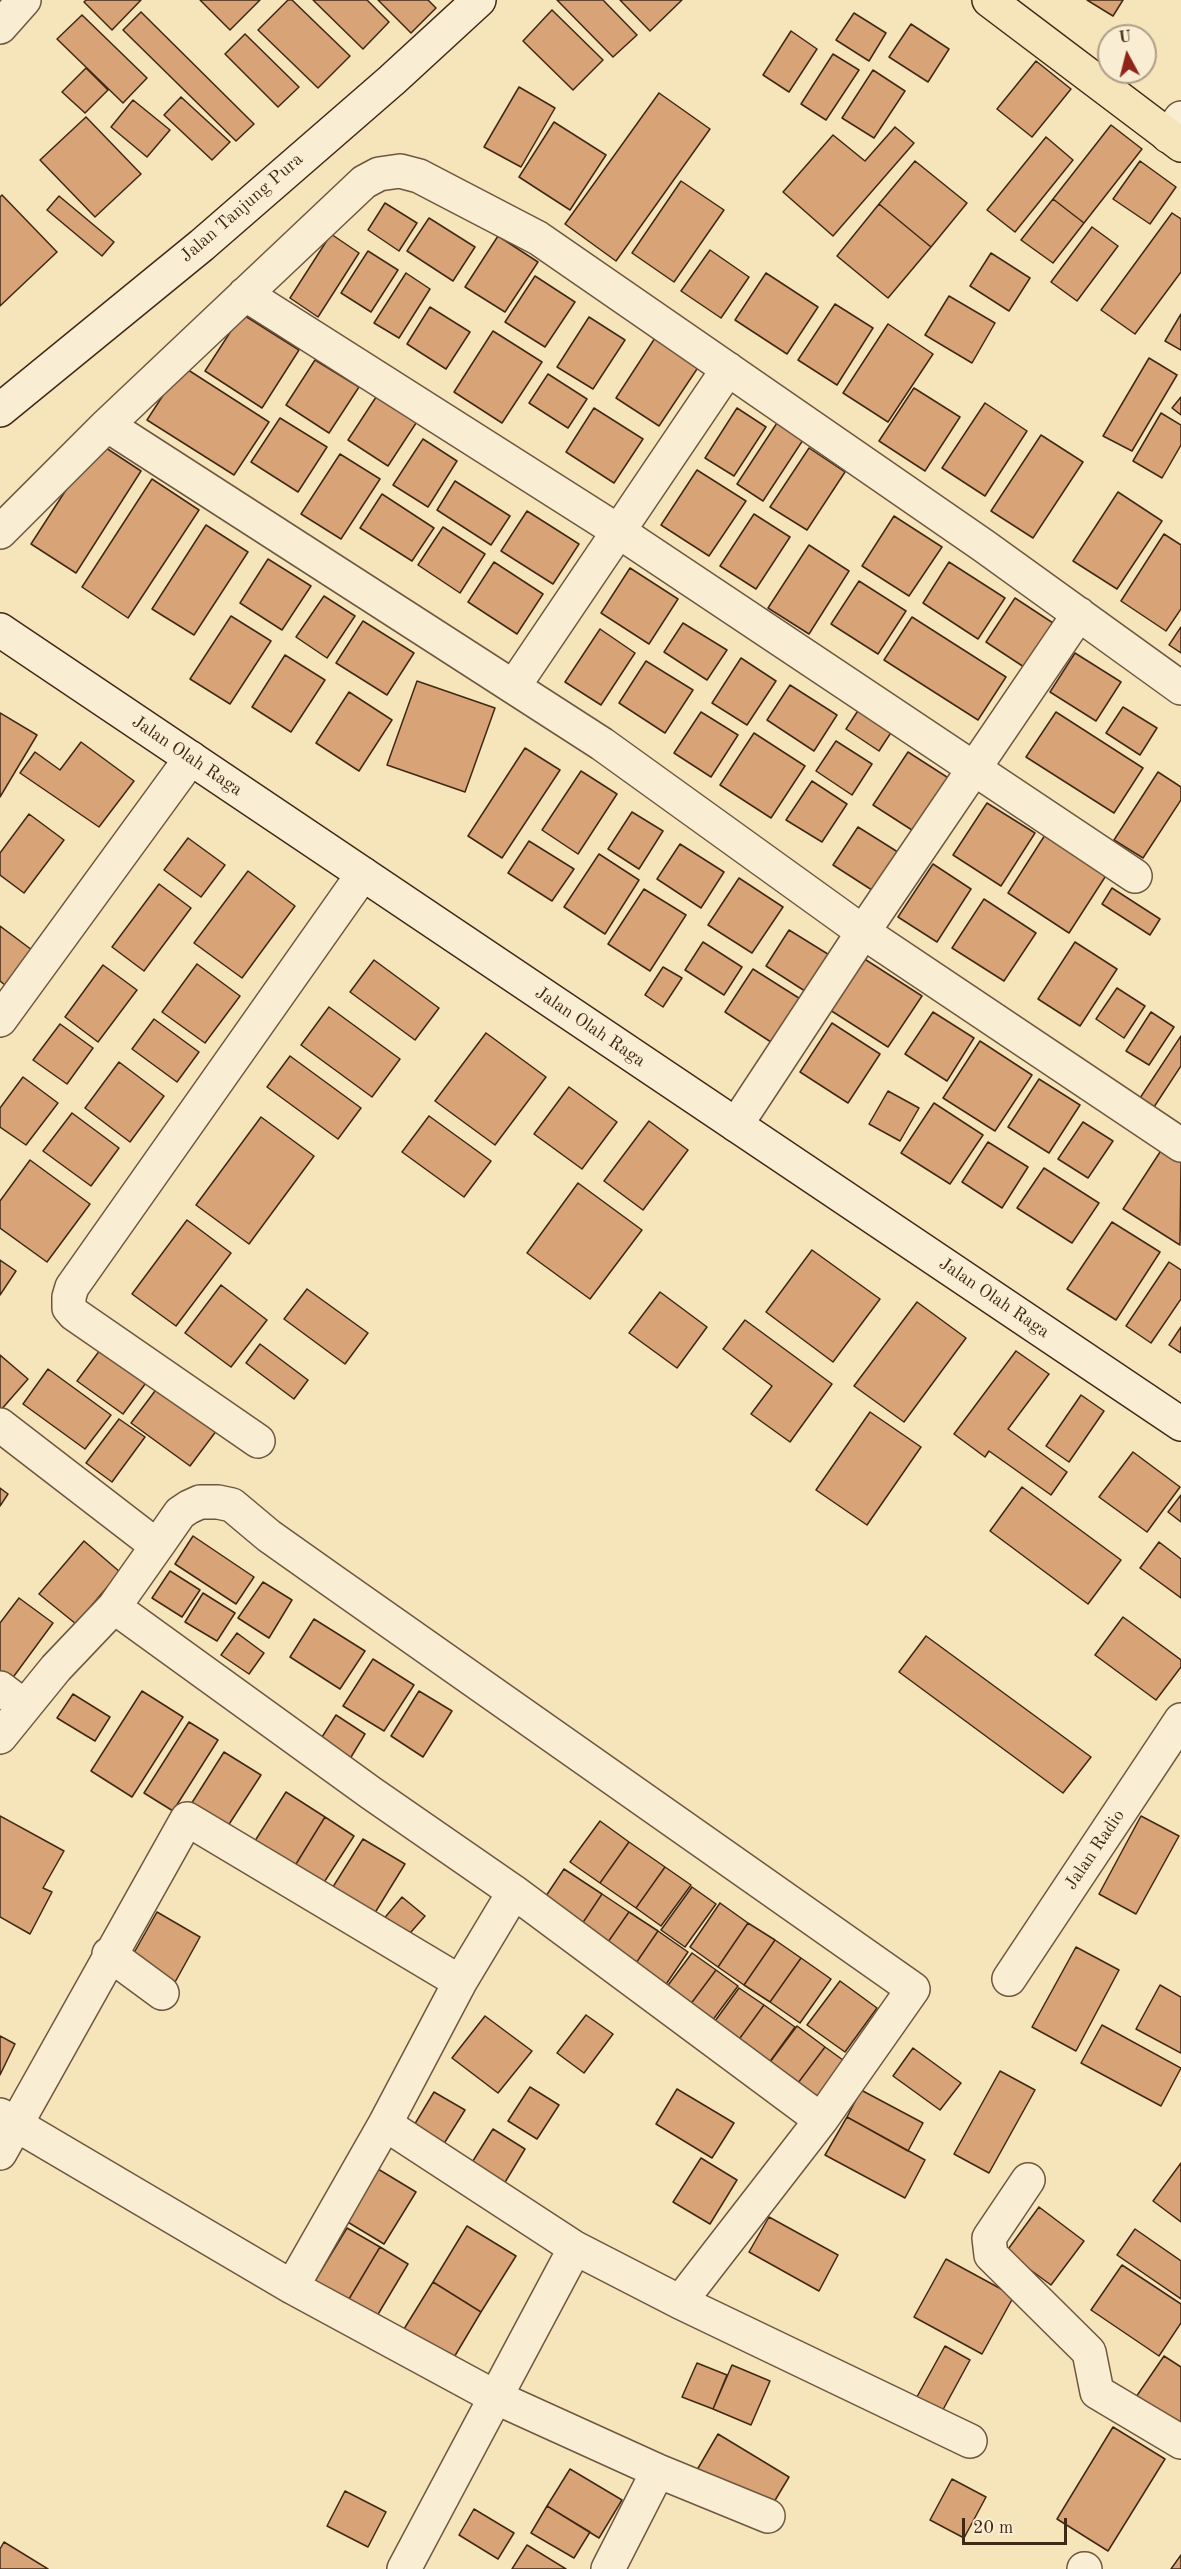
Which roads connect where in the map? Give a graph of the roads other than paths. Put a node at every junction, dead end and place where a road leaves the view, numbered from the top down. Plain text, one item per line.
1 (24, 0) edge
2 (479, 0) edge
3 (989, 0) edge
4 (0, 27) edge
5 (1177, 133) edge
6 (245, 294) junction
7 (728, 369) junction
8 (3, 401) edge
9 (106, 425) junction
10 (618, 531) junction
11 (0, 532) edge
12 (1078, 614) junction
13 (0, 630) edge
14 (514, 686) junction
15 (1181, 688) edge
16 (191, 758) junction
17 (975, 770) junction
18 (363, 874) junction
19 (1135, 876) dead end
20 (863, 932) junction
21 (0, 1020) edge
22 (736, 1125) junction
23 (1181, 1145) edge
24 (1181, 1424) edge
25 (0, 1425) edge
26 (258, 1441) dead end
27 (157, 1546) junction
28 (114, 1607) junction
29 (12, 1697) edge
30 (1181, 1720) edge
31 (1, 1734) edge
32 (514, 1892) junction
33 (109, 1954) junction
34 (1009, 1979) dead end
35 (460, 1983) junction
36 (162, 1993) dead end
37 (821, 2120) junction
38 (385, 2124) junction
39 (5, 2131) edge
40 (1028, 2180) dead end
41 (574, 2248) junction
42 (292, 2288) junction
43 (680, 2302) junction
44 (495, 2397) junction
45 (970, 2441) dead end
46 (1181, 2442) edge
47 (658, 2471) junction
48 (768, 2516) dead end
49 (404, 2569) edge
50 (608, 2569) edge

1 - 4 street
2 - 8 street, Jalan Tanjung Pura
3 - 5 main road
6 - 7 street
6 - 9 street
6 - 10 street
7 - 10 street
7 - 12 street
9 - 11 street
9 - 14 street
10 - 14 street
10 - 17 street
12 - 15 street
12 - 17 street
13 - 16 street, Jalan Olah Raga
14 - 20 street
16 - 18 street, Jalan Olah Raga
16 - 21 street
17 - 19 street
17 - 20 street
18 - 22 street, Jalan Olah Raga
18 - 26 street
20 - 22 street
20 - 23 street
22 - 24 street, Jalan Olah Raga
25 - 27 street
27 - 28 street
27 - 37 street
28 - 29 street
28 - 32 street
29 - 31 street
30 - 34 street, Jalan Radio
32 - 35 street
32 - 37 street
33 - 35 street
33 - 36 street
33 - 39 street
35 - 38 street
37 - 43 street
38 - 41 street
38 - 42 street
39 - 42 street
40 - 46 street
41 - 43 street
41 - 44 street
42 - 44 street
43 - 45 street
44 - 47 street
44 - 49 street
47 - 48 street
47 - 50 street

